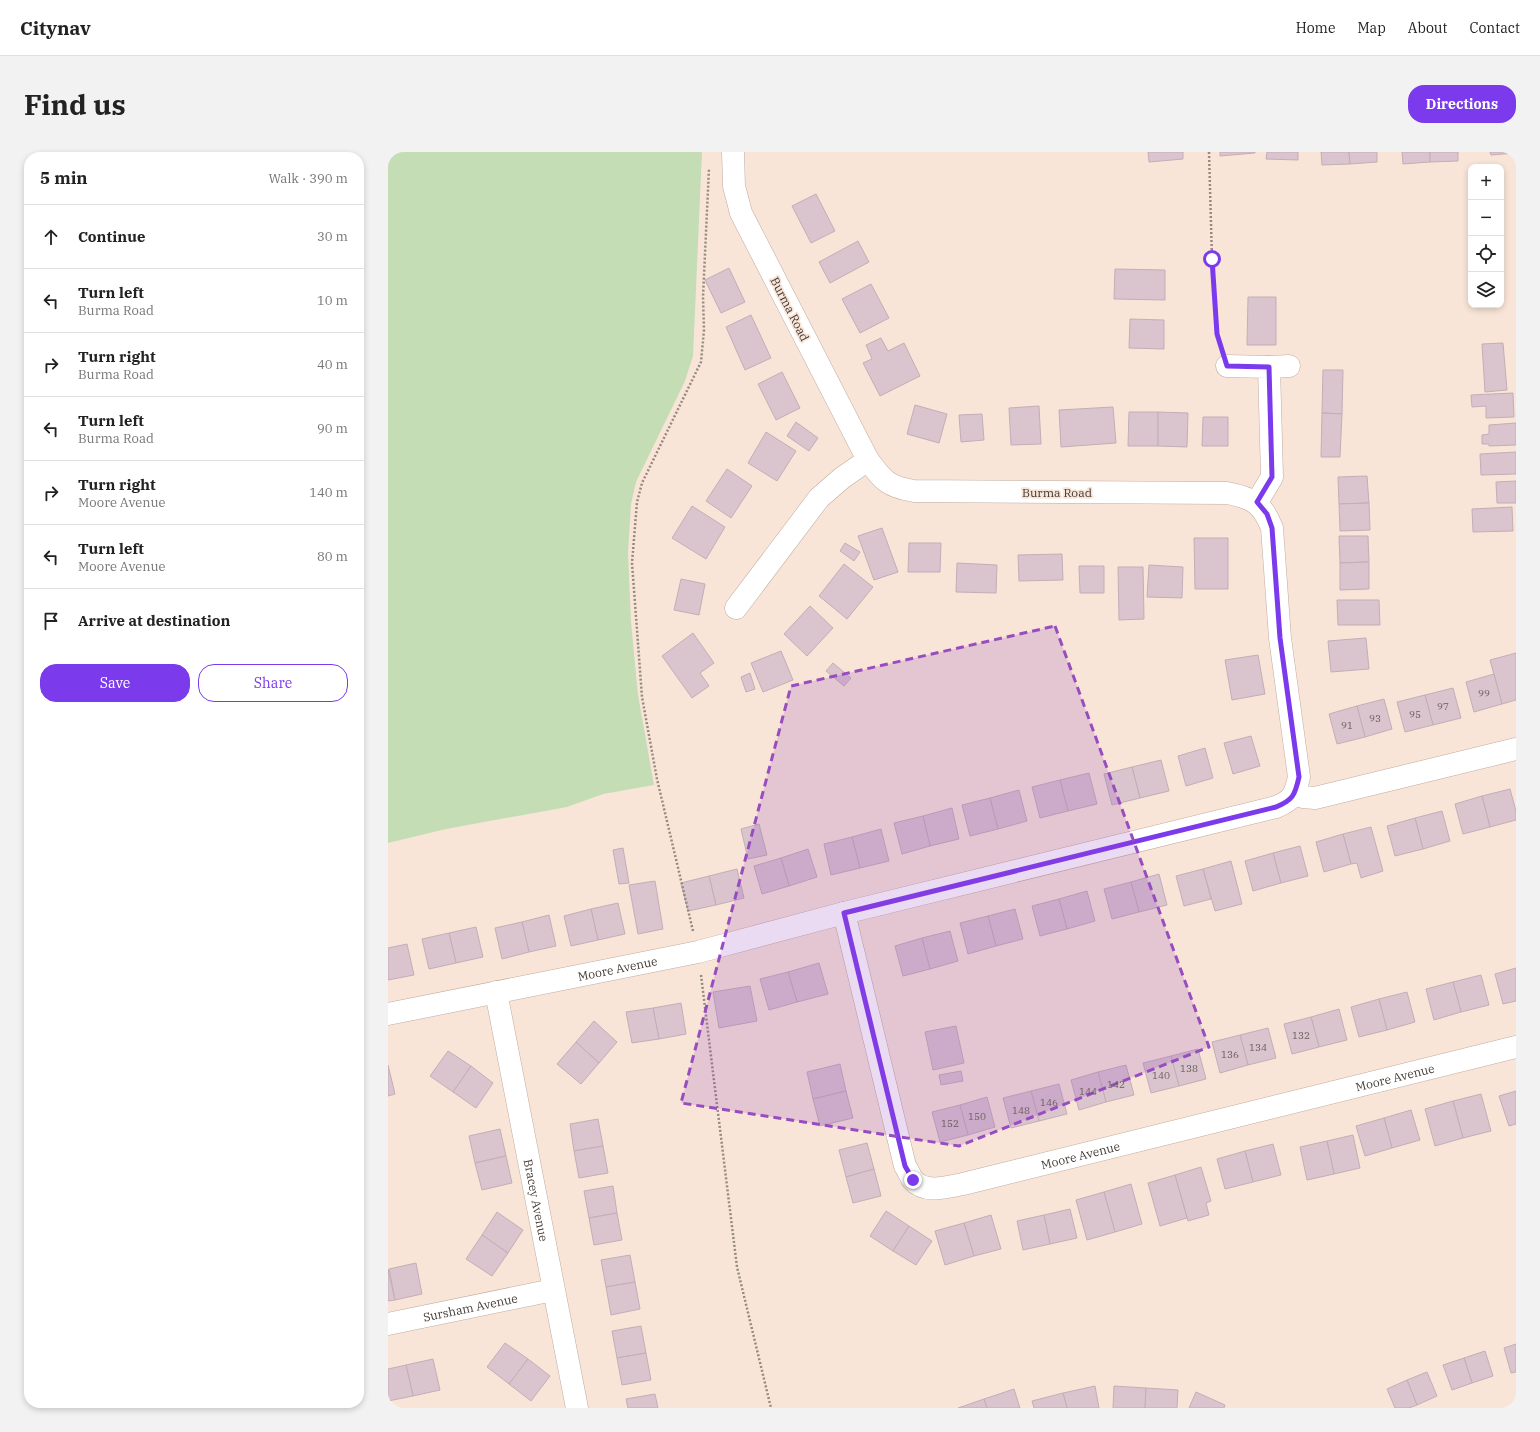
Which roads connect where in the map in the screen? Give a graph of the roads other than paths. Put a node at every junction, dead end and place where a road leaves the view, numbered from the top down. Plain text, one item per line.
1 (733, 152) edge
2 (1227, 366) road end
3 (868, 460) junction
4 (1257, 502) junction
5 (736, 608) dead end
6 (1516, 749) edge
7 (1295, 793) junction
8 (844, 913) junction
9 (496, 992) junction
10 (388, 1014) edge
11 (1516, 1047) edge
12 (553, 1290) junction
13 (388, 1324) edge
14 (577, 1408) edge

1 - 3 street, Burma Road
2 - 4 street
3 - 4 street, Burma Road
3 - 5 street
4 - 7 street
6 - 7 street
7 - 8 street, Moore Avenue
8 - 9 street, Moore Avenue
8 - 11 street, Moore Avenue
9 - 10 street, Moore Avenue
9 - 12 street, Bracey Avenue
12 - 13 street, Sursham Avenue
12 - 14 street, Bracey Avenue

